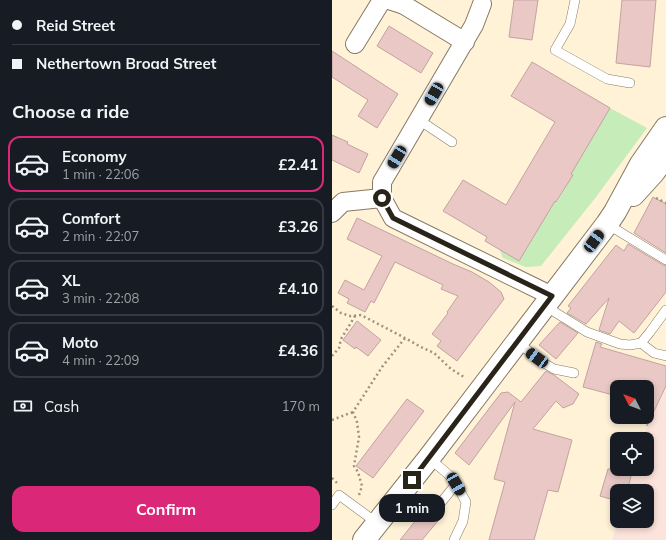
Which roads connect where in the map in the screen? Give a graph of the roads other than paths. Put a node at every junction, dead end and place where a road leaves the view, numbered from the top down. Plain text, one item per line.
1 (382, 0) edge
2 (389, 0) edge
3 (575, 0) edge
4 (483, 2) edge
5 (465, 42) junction
6 (355, 44) dead end
7 (630, 83) dead end
8 (419, 120) junction
9 (666, 128) edge
10 (452, 142) dead end
11 (666, 156) edge
12 (382, 198) junction
13 (338, 208) edge
14 (611, 218) junction
15 (666, 260) edge
16 (549, 301) junction
17 (666, 310) edge
18 (517, 342) junction
19 (641, 343) junction
20 (666, 356) edge
21 (574, 373) dead end
22 (429, 458) junction
23 (456, 484) junction
24 (332, 505) edge
25 (435, 510) dead end
26 (377, 523) junction
27 (364, 540) edge
28 (454, 540) edge

1 - 6 street
2 - 5 street
3 - 7 lane
4 - 5 street
5 - 8 street
8 - 10 lane
8 - 12 street
9 - 14 main road
11 - 14 main road
12 - 13 street
12 - 16 street
14 - 15 lane
14 - 16 main road
16 - 18 main road
16 - 19 lane
17 - 19 lane
18 - 21 lane
18 - 22 main road
19 - 20 lane
22 - 23 lane
22 - 26 main road
23 - 25 lane
23 - 28 lane
24 - 26 lane
26 - 27 main road

